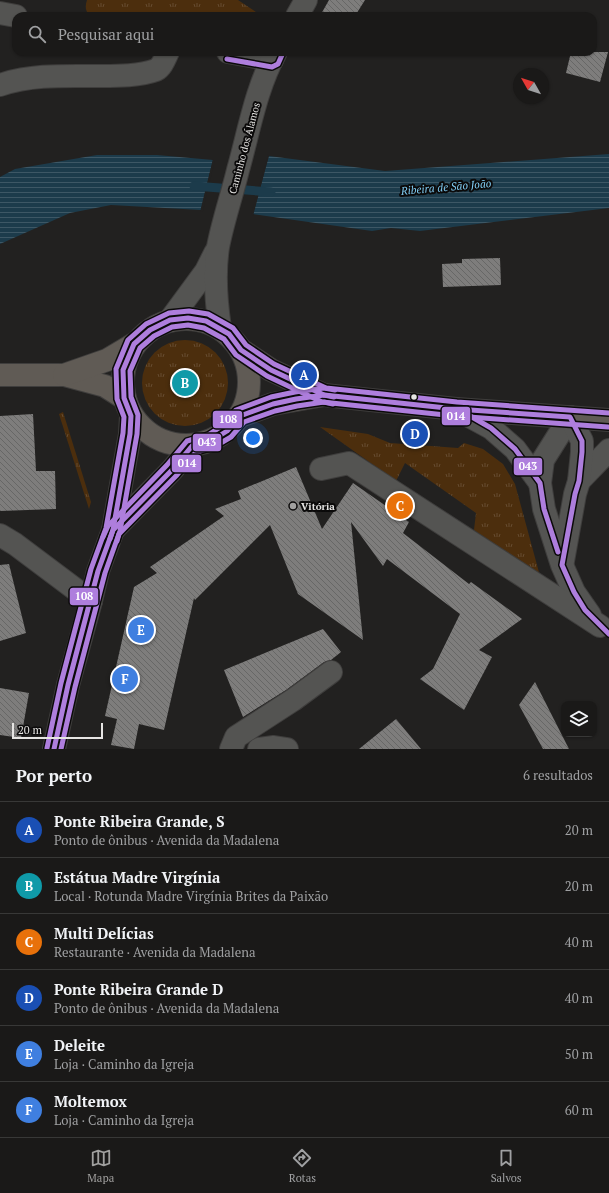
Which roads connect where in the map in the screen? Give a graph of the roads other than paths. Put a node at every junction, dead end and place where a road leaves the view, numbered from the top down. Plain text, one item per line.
1 (306, 0) edge
2 (299, 12) edge
3 (0, 13) edge
4 (12, 15) edge
5 (166, 56) edge
6 (274, 56) edge
7 (0, 85) edge
8 (218, 247) junction
9 (170, 320) junction
10 (220, 328) junction
11 (134, 344) junction
12 (241, 350) junction
13 (0, 375) edge
14 (64, 375) junction
15 (324, 395) junction
16 (128, 407) junction
17 (456, 409) junction
18 (240, 416) junction
19 (570, 417) junction
20 (609, 420) edge
21 (192, 446) junction
22 (609, 450) edge
23 (321, 469) dead end
24 (579, 481) junction
25 (540, 483) junction
26 (113, 530) junction
27 (0, 535) edge
28 (562, 565) junction
29 (92, 601) junction
30 (604, 630) edge
31 (332, 672) dead end
32 (54, 749) edge
33 (231, 749) edge
34 (259, 749) edge
35 (287, 749) edge

1 - 2 street
3 - 4 street
5 - 7 street
6 - 8 street, Caminho dos Álamos
8 - 9 street, Caminho dos Álamos
8 - 10 street, Caminho dos Álamos
9 - 10 main road
9 - 11 main road
10 - 12 main road
11 - 14 main road
11 - 16 main road
12 - 15 main road
12 - 18 main road
13 - 14 main road
14 - 16 main road
15 - 17 main road
15 - 18 main road
16 - 21 main road
16 - 26 street
17 - 19 main road
17 - 25 street
18 - 21 main road
19 - 20 main road
19 - 24 street
19 - 25 street
21 - 26 street
22 - 24 street
23 - 30 street
24 - 28 street
25 - 28 street
26 - 29 street
27 - 29 street
28 - 30 street
29 - 32 street
31 - 33 street
34 - 35 street

